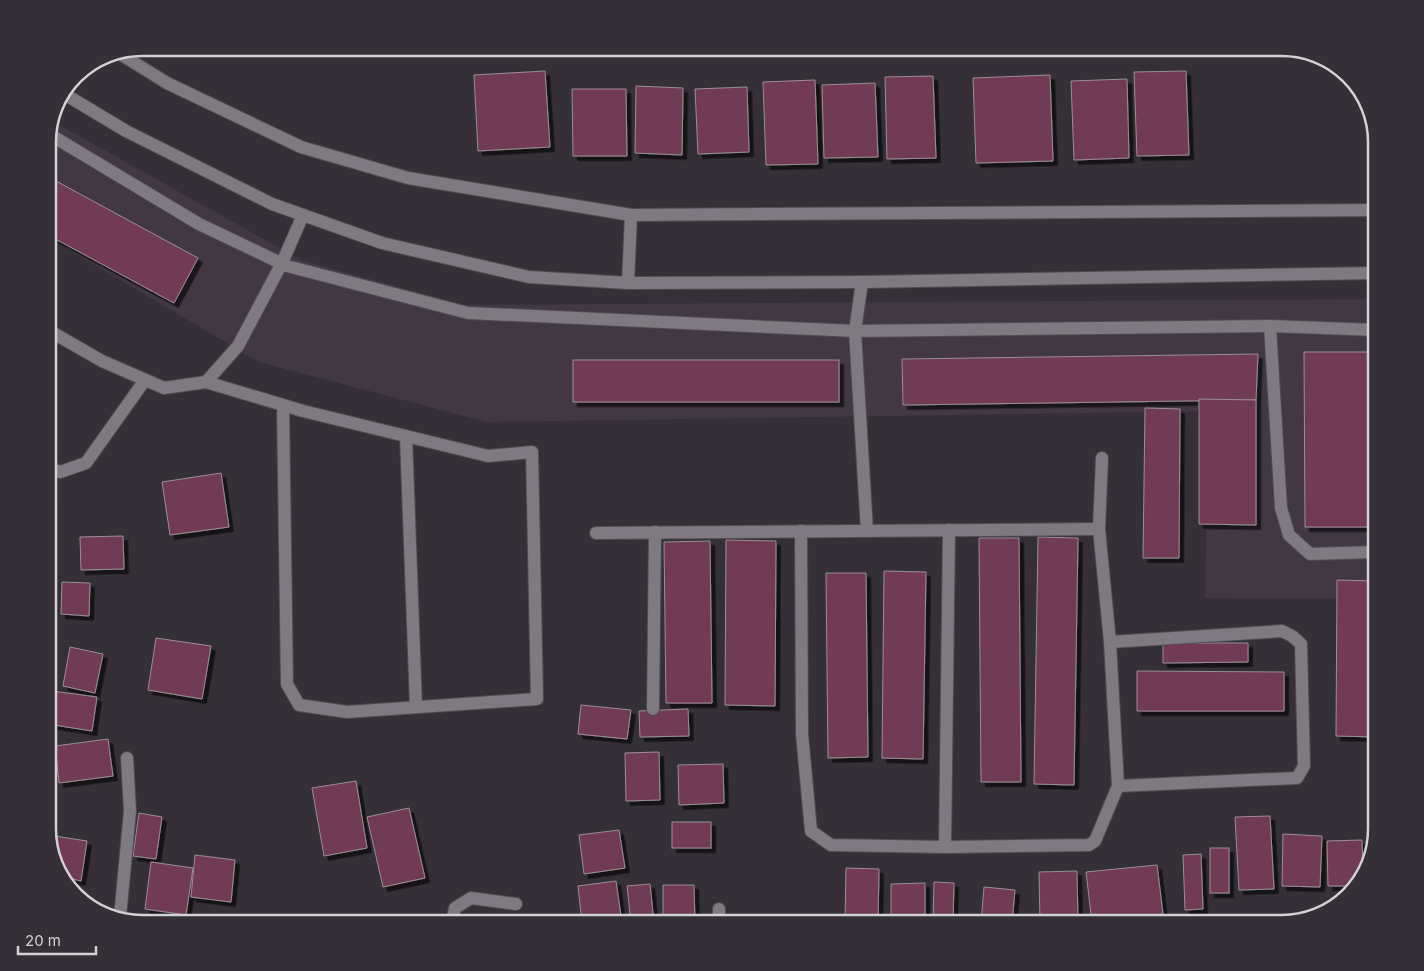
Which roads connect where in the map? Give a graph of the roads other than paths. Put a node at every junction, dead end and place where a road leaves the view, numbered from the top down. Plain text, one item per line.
1 (127, 58) edge
2 (69, 97) edge
3 (56, 138) edge
4 (1368, 210) edge
5 (303, 215) junction
6 (631, 215) junction
7 (282, 263) junction
8 (1368, 274) edge
9 (862, 282) junction
10 (628, 283) junction
11 (1270, 326) junction
12 (1368, 330) edge
13 (855, 331) junction
14 (56, 335) edge
15 (145, 380) junction
16 (206, 382) junction
17 (283, 405) junction
18 (406, 436) junction
19 (1102, 458) dead end
20 (56, 470) edge
21 (949, 530) junction
22 (1099, 530) junction
23 (801, 531) junction
24 (867, 531) junction
25 (654, 532) junction
26 (596, 533) dead end
27 (1368, 552) edge
28 (1110, 642) junction
29 (416, 706) junction
30 (653, 709) dead end
31 (126, 758) dead end
32 (1118, 786) junction
33 (945, 847) junction
34 (516, 904) dead end
35 (719, 910) dead end
36 (120, 912) edge
37 (453, 915) edge
38 (719, 915) edge

1 - 6 street
2 - 5 street
3 - 7 street
4 - 6 street
5 - 7 street
5 - 10 street
6 - 10 street
7 - 13 street
7 - 16 street
8 - 9 street
9 - 10 street
9 - 13 street
11 - 12 street
11 - 13 street
11 - 27 street
13 - 24 street
14 - 15 street
15 - 16 street
15 - 20 street
16 - 17 street
17 - 18 street
17 - 29 street
18 - 29 street
18 - 29 street
19 - 22 street
21 - 22 street
21 - 24 street
21 - 33 street
22 - 28 street
23 - 24 street
23 - 25 street
23 - 33 street
25 - 26 street
25 - 30 street
28 - 32 street
28 - 32 street
31 - 36 street
32 - 33 street
34 - 37 street
35 - 38 street

